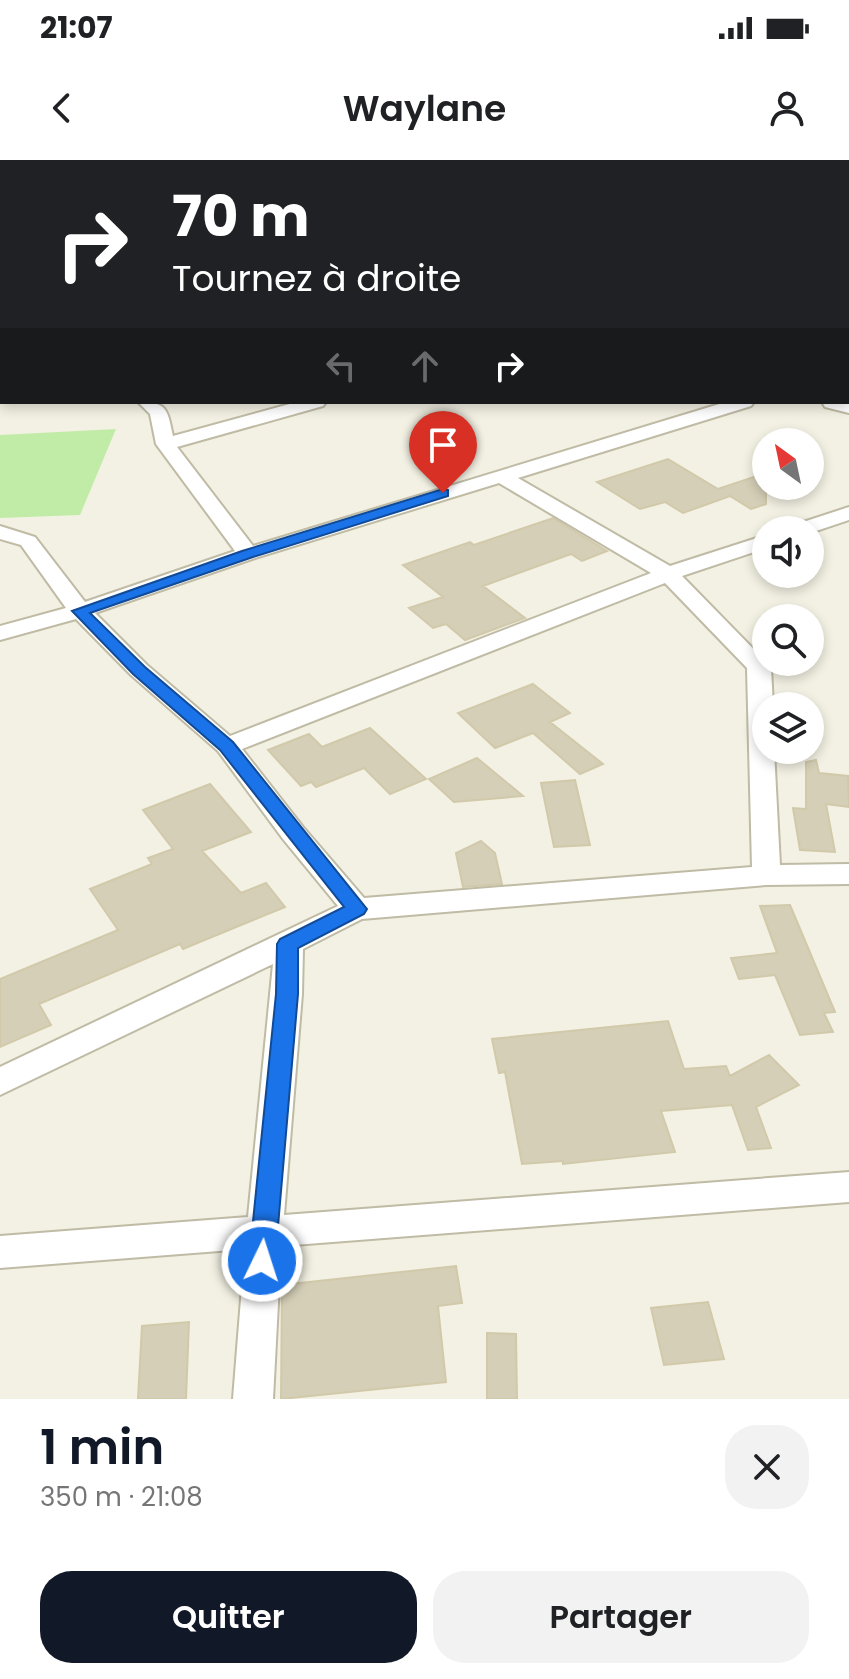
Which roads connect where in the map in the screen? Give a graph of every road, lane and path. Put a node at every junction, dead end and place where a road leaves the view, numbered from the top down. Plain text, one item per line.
1 (149, 404) edge
2 (310, 404) edge
3 (738, 404) edge
4 (165, 444) junction
5 (499, 475) junction
6 (849, 513) edge
7 (824, 521) edge
8 (0, 532) edge
9 (752, 546) edge
10 (248, 554) junction
11 (668, 574) junction
12 (80, 611) junction
13 (0, 633) edge
14 (227, 746) junction
15 (849, 874) edge
16 (766, 875) junction
17 (357, 909) junction
18 (288, 944) junction
19 (0, 1082) edge
20 (849, 1187) edge
21 (264, 1233) junction
22 (0, 1252) edge
23 (253, 1399) edge

1 - 4 street
2 - 4 street
3 - 5 street
4 - 10 street
5 - 10 street
5 - 11 street
6 - 7 street
8 - 12 street
9 - 11 street
10 - 12 street
11 - 14 street
11 - 16 street
12 - 13 street
12 - 14 street
14 - 17 street
15 - 16 street
16 - 17 street
17 - 18 street
18 - 19 street
18 - 21 street
20 - 21 street
21 - 22 street
21 - 23 street

